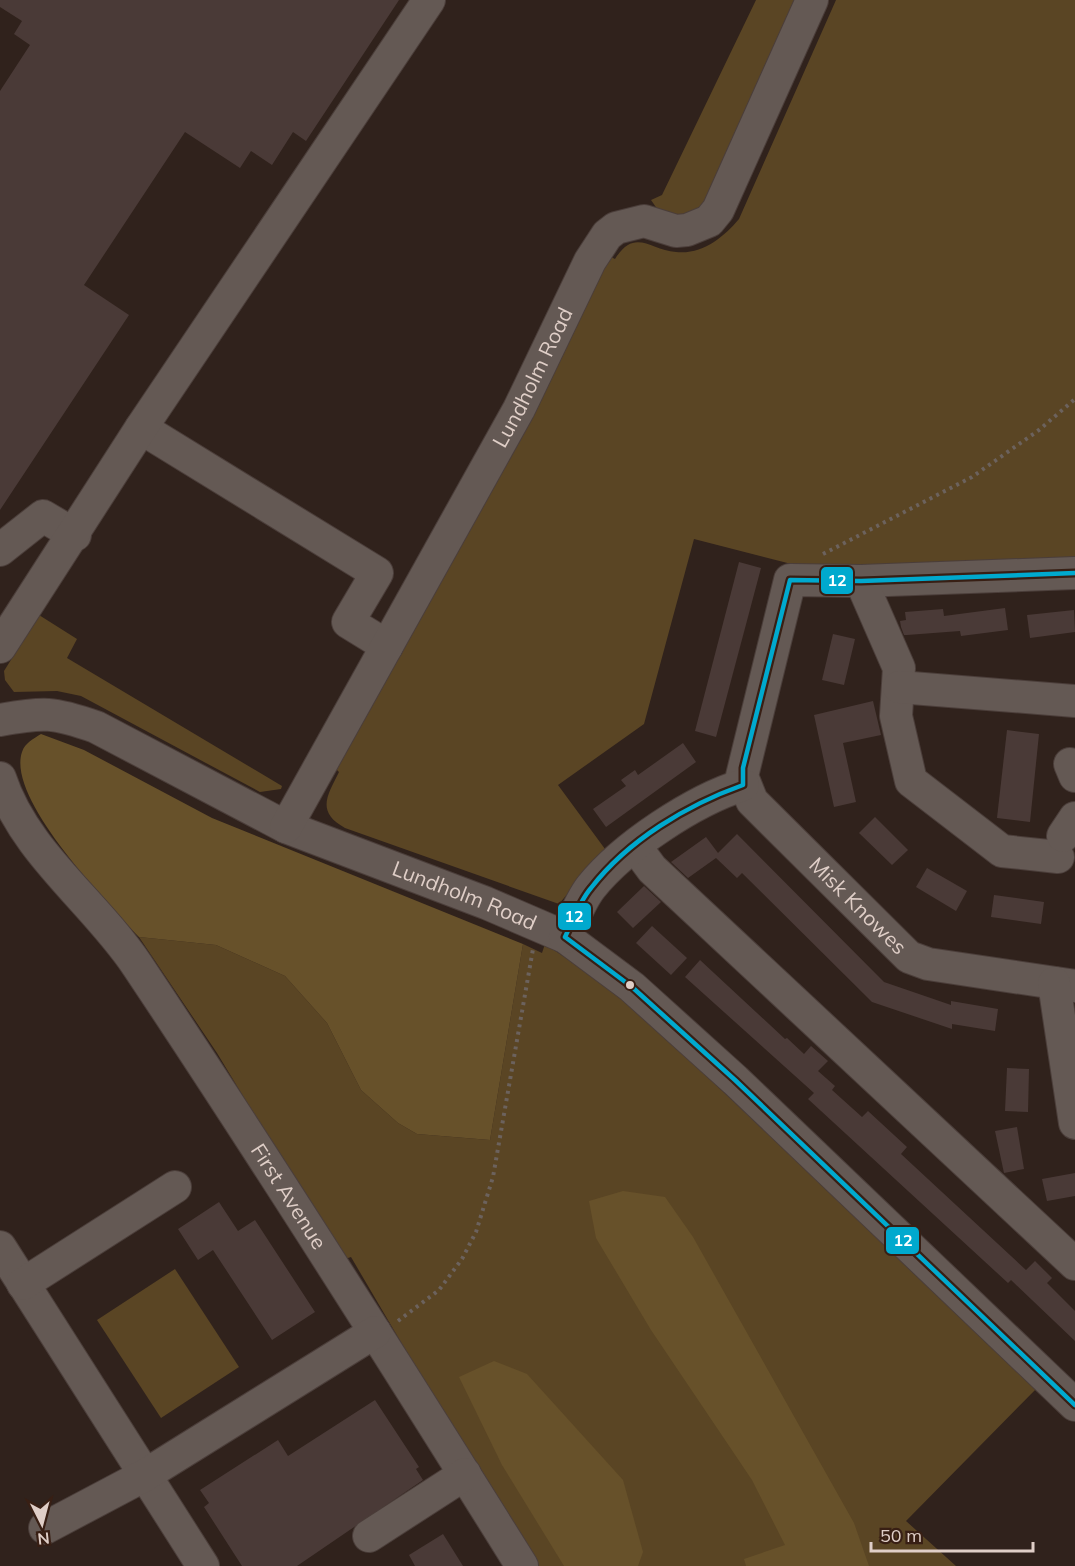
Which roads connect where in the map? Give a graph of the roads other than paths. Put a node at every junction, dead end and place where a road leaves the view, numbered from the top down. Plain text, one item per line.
1 (429, 0) edge
2 (812, 0) edge
3 (141, 428) junction
4 (75, 535) junction
5 (0, 550) edge
6 (1075, 573) edge
7 (861, 581) junction
8 (387, 646) junction
9 (0, 647) edge
10 (899, 687) junction
11 (1075, 701) edge
12 (0, 720) edge
13 (0, 778) edge
14 (743, 784) junction
15 (0, 815) edge
16 (286, 827) junction
17 (1065, 837) edge
18 (34, 841) junction
19 (635, 846) junction
20 (565, 937) junction
21 (1064, 985) edge
22 (1075, 1123) edge
23 (175, 1187) dead end
24 (0, 1247) edge
25 (1075, 1264) edge
26 (23, 1284) junction
27 (376, 1333) junction
28 (1075, 1405) edge
29 (147, 1474) junction
30 (465, 1474) junction
31 (45, 1528) dead end
32 (369, 1536) dead end
33 (203, 1566) edge
34 (522, 1566) edge

1 - 3 street
2 - 8 street, Lundholm Road
3 - 4 street
3 - 8 street
4 - 5 street
4 - 9 street
6 - 7 street
7 - 10 street
7 - 14 street
8 - 16 street, Lundholm Road
10 - 11 street
10 - 17 street
12 - 16 street, Lundholm Road
13 - 18 street, First Avenue
14 - 19 street
14 - 21 street, Misk Knowes
15 - 18 street, First Avenue
16 - 20 street, Lundholm Road
18 - 27 street, First Avenue
19 - 20 street
19 - 25 street
20 - 28 street, Lundholm Road
21 - 22 street
23 - 26 street
24 - 26 street
26 - 29 street
27 - 29 street
27 - 30 street, First Avenue
29 - 31 street
29 - 33 street
30 - 32 street
30 - 34 street, First Avenue

